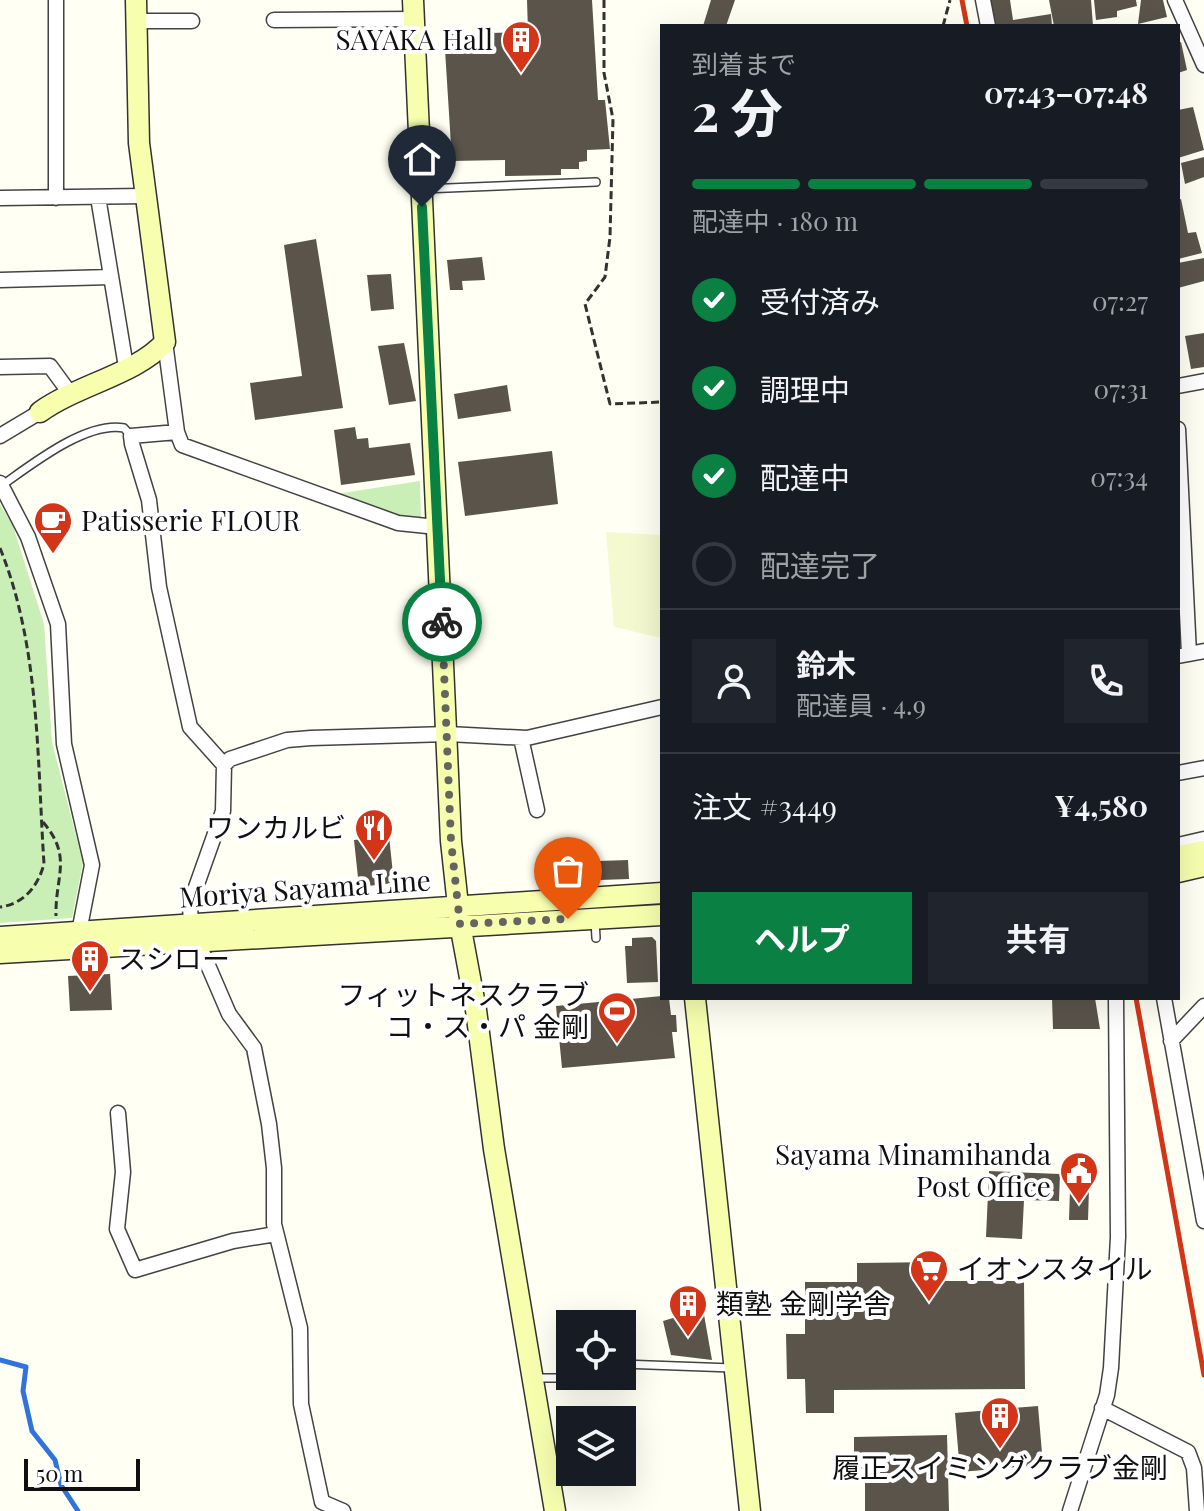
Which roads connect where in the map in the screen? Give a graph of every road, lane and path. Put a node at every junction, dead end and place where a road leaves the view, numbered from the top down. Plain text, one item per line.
1 (56, 0) edge
2 (136, 0) edge
3 (604, 0) edge
4 (950, 0) edge
5 (983, 0) edge
6 (1175, 0) edge
7 (414, 9) edge
8 (274, 20) dead end
9 (136, 21) junction
10 (192, 21) dead end
11 (944, 24) edge
12 (988, 24) edge
13 (1183, 28) edge
14 (1204, 65) edge
15 (596, 182) dead end
16 (421, 189) junction
17 (144, 196) junction
18 (98, 197) junction
19 (0, 198) edge
20 (56, 198) junction
21 (111, 277) junction
22 (0, 280) edge
23 (165, 342) junction
24 (0, 367) edge
25 (126, 367) junction
26 (1204, 381) edge
27 (1180, 386) edge
28 (69, 392) junction
29 (660, 402) edge
30 (40, 412) joint
31 (177, 432) junction
32 (0, 436) edge
33 (131, 436) junction
34 (1180, 466) edge
35 (1, 484) edge
36 (437, 527) junction
37 (0, 548) edge
38 (1190, 654) edge
39 (660, 707) edge
40 (448, 734) junction
41 (521, 738) junction
42 (224, 765) junction
43 (1204, 768) edge
44 (1180, 773) edge
45 (537, 810) dead end
46 (41, 820) junction
47 (1204, 839) edge
48 (1180, 845) edge
49 (1204, 851) edge
50 (1180, 856) edge
51 (1204, 868) edge
52 (1180, 873) edge
53 (660, 893) edge
54 (0, 907) edge
55 (459, 915) junction
56 (660, 915) edge
57 (595, 917) junction
58 (56, 923) dead end
59 (79, 932) junction
60 (194, 934) junction
61 (0, 937) edge
62 (596, 938) dead end
63 (0, 953) edge
64 (695, 1000) edge
65 (1116, 1000) edge
66 (1164, 1000) edge
67 (1204, 1006) edge
68 (1171, 1041) junction
69 (118, 1113) dead end
70 (1204, 1221) edge
71 (276, 1234) junction
72 (636, 1365) edge
73 (733, 1368) junction
74 (532, 1378) junction
75 (556, 1378) edge
76 (1102, 1408) junction
77 (343, 1511) edge
78 (555, 1511) edge
79 (750, 1511) edge
80 (1070, 1511) edge
81 (1197, 1511) edge

1 - 20 street
2 - 9 main road
3 - 29 path
4 - 11 path
5 - 12 street
6 - 13 street
7 - 8 street
7 - 16 main road
9 - 10 street
9 - 17 main road
13 - 14 street
15 - 16 lane
16 - 36 main road
17 - 18 street
17 - 23 main road
18 - 20 street
18 - 21 street
19 - 20 street
21 - 22 street
21 - 25 street
23 - 25 main road
23 - 31 street
24 - 28 street
25 - 28 main road
26 - 27 street
28 - 30 main road
30 - 32 street
31 - 33 street
31 - 36 street
33 - 35 lane
33 - 42 street
34 - 38 street
35 - 59 street
36 - 40 main road
37 - 46 path
39 - 41 street
40 - 41 street
40 - 42 street
40 - 55 main road
41 - 45 street
42 - 60 street
43 - 44 street
46 - 54 path
46 - 58 path
47 - 48 street
49 - 50 main road
51 - 52 main road
53 - 55 main road, Moriya Sayama Line
55 - 57 main road, Moriya Sayama Line
55 - 60 main road, Moriya Sayama Line
55 - 74 main road
56 - 57 main road, Moriya Sayama Line
57 - 62 lane
59 - 60 main road, Moriya Sayama Line
59 - 61 main road, Moriya Sayama Line
60 - 63 main road, Moriya Sayama Line
60 - 71 street
64 - 73 main road
65 - 76 street
66 - 68 street
67 - 68 street
68 - 70 street
69 - 71 street
71 - 77 street
72 - 73 lane
73 - 79 main road
74 - 75 lane
74 - 78 main road
76 - 80 street
76 - 81 street

